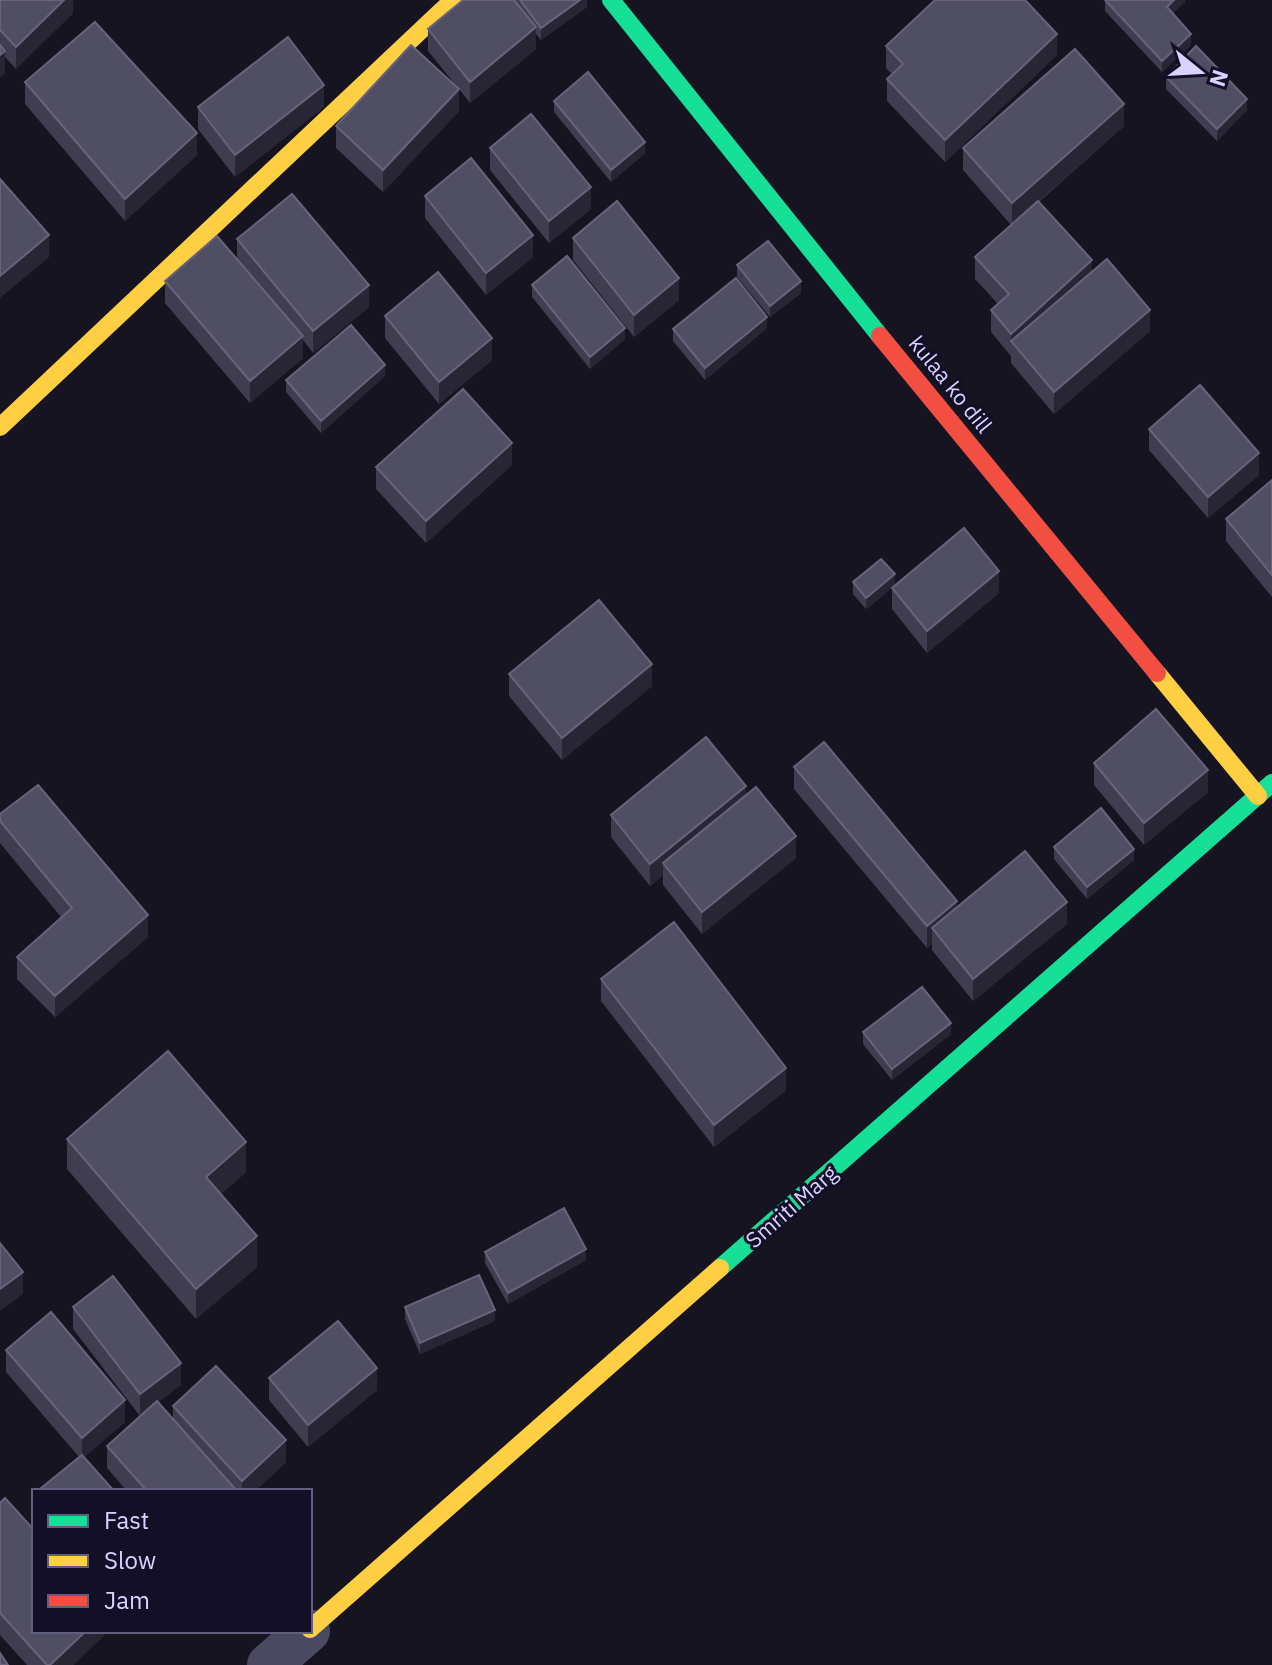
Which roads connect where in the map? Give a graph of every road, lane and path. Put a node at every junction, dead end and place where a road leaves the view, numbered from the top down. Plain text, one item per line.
1 (453, 0) edge
2 (611, 0) edge
3 (0, 427) edge
4 (1265, 789) edge
5 (312, 1627) edge
6 (306, 1633) edge
7 (269, 1665) edge

1 - 3 street
2 - 4 street, kulaa ko dill
4 - 5 street, Smriti Marg
6 - 7 street, Smriti Marg

